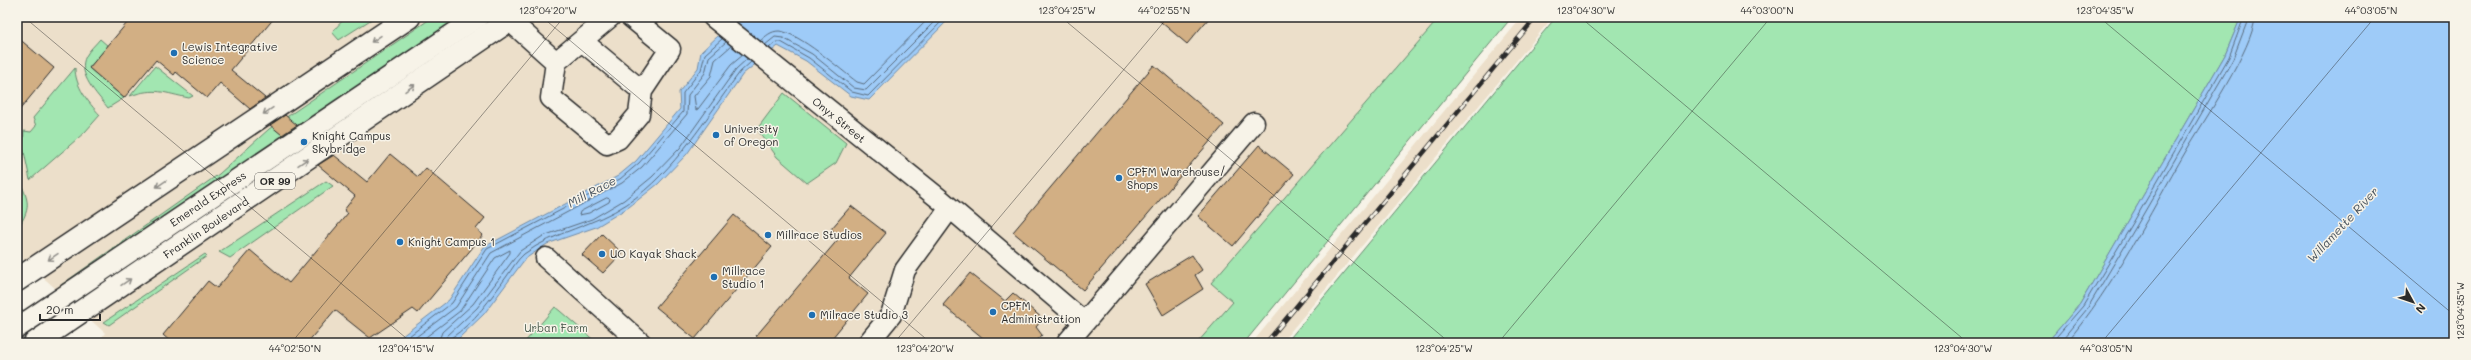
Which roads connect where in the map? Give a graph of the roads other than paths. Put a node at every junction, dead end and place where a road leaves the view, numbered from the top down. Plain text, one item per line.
1 (409, 17) edge
2 (478, 17) edge
3 (610, 17) edge
4 (631, 17) edge
5 (713, 17) edge
6 (512, 18) edge
7 (582, 41) junction
8 (556, 62) junction
9 (642, 91) junction
10 (1254, 123) dead end
11 (950, 208) junction
12 (546, 258) dead end
13 (17, 280) edge
14 (1084, 322) junction
15 (17, 324) edge
16 (35, 343) edge
17 (641, 343) edge
18 (868, 343) edge
19 (1067, 343) edge

1 -> 13 main road
2 - 15 street, Emerald Express
3 - 7 street
4 - 9 street
5 - 11 street, Onyx Street
6 - 8 street
16 -> 6 main road, Franklin Boulevard / OR 99
7 - 8 street
7 - 9 street
8 - 9 street
10 - 14 street
11 - 14 street, Onyx Street
11 - 18 street
12 - 17 street
14 - 19 street
15 - 16 street

